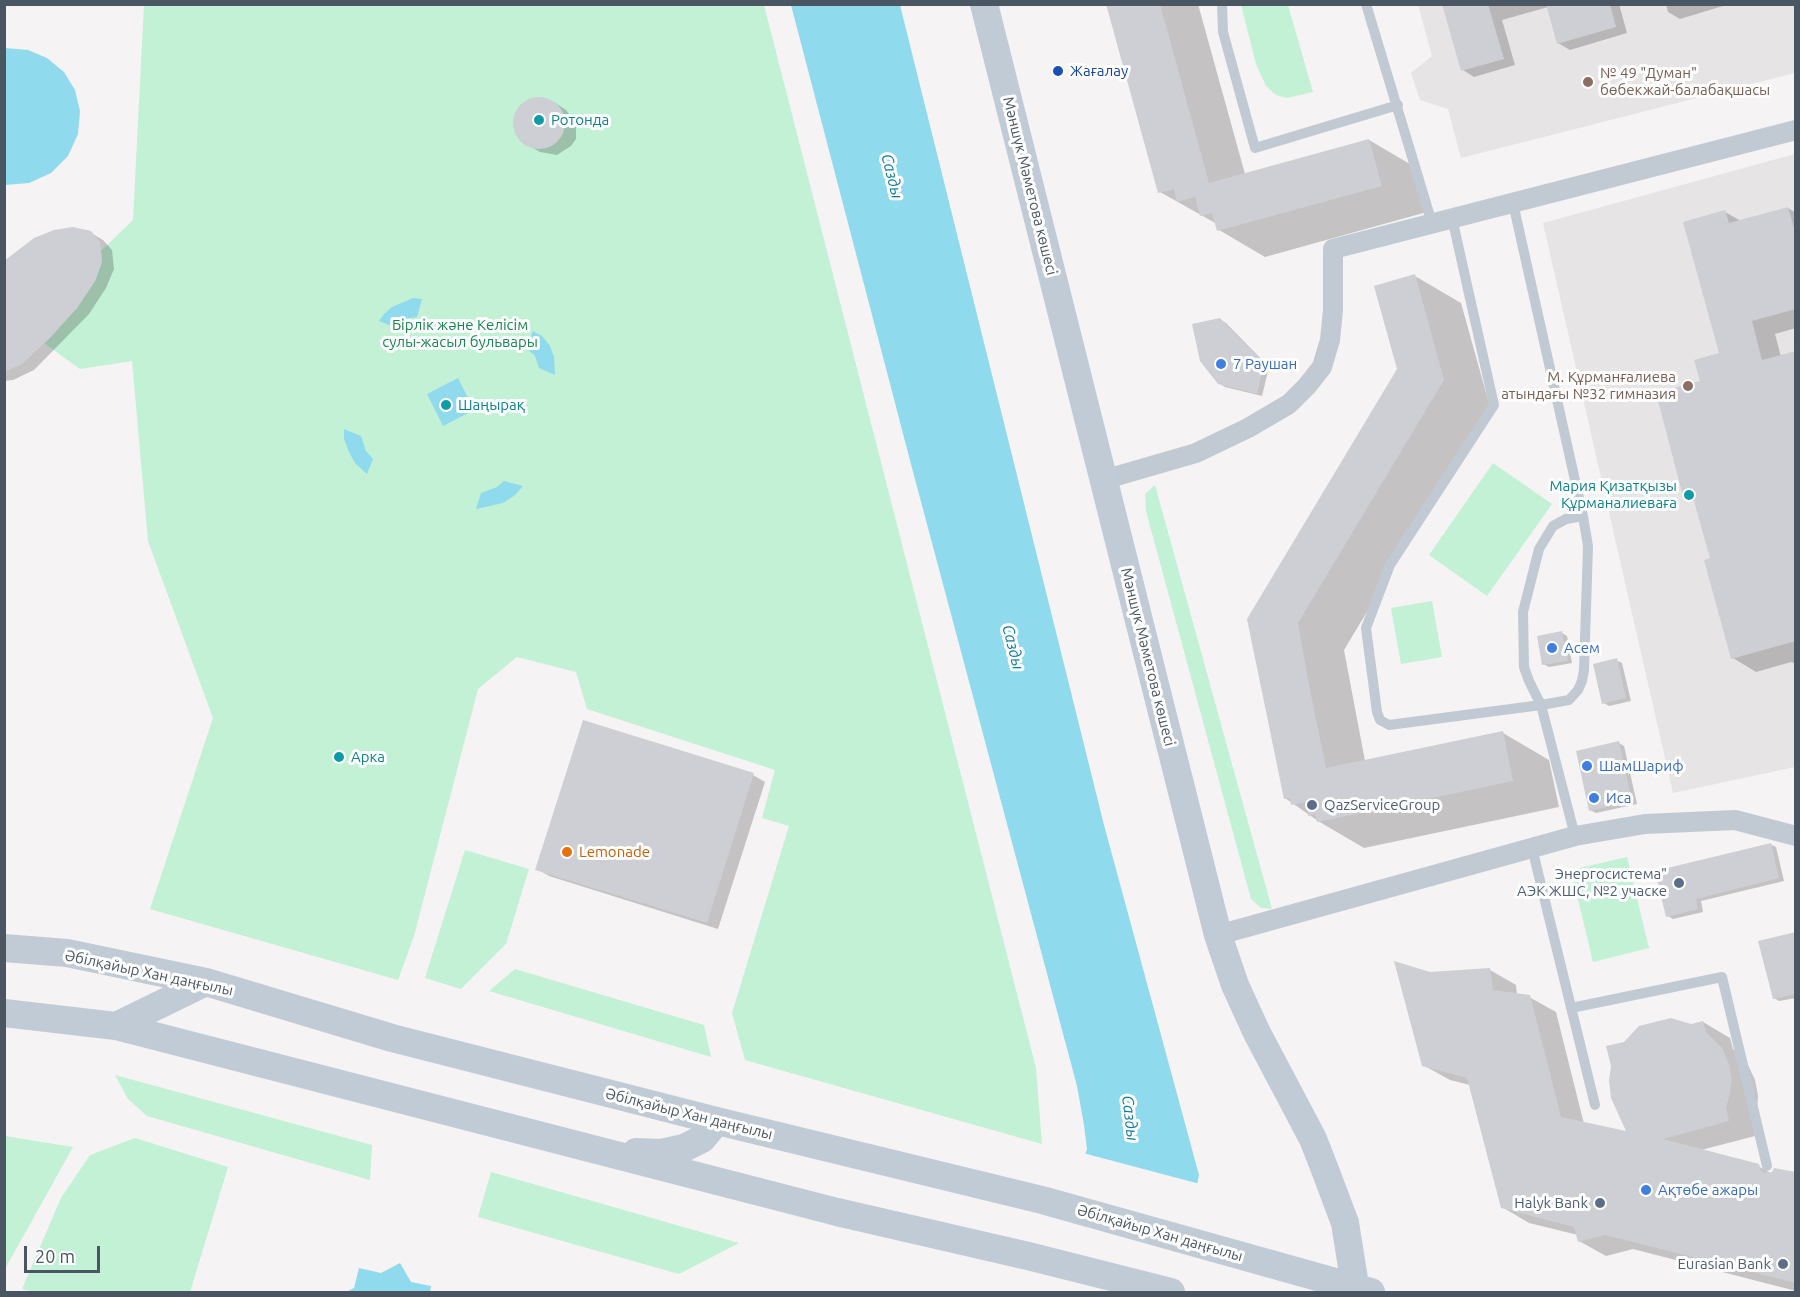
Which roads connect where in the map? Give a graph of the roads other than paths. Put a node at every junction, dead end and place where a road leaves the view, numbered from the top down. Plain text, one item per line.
1 (984, 4) edge
2 (1222, 4) edge
3 (1366, 4) edge
4 (1398, 105) junction
5 (1796, 130) edge
6 (1513, 202) junction
7 (1452, 218) junction
8 (1432, 223) junction
9 (1103, 480) junction
10 (1583, 516) junction
11 (1541, 705) junction
12 (1575, 836) junction
13 (1796, 836) edge
14 (1532, 848) junction
15 (1218, 935) junction
16 (4, 948) edge
17 (206, 982) junction
18 (1571, 1008) junction
19 (4, 1012) edge
20 (116, 1026) junction
21 (1595, 1105) dead end
22 (717, 1121) junction
23 (589, 1149) junction
24 (1767, 1166) dead end
25 (1361, 1291) edge
26 (1171, 1293) edge

1 - 9 main road, Мәншүк Мәметова көшесі
2 - 4 lane
3 - 4 lane
4 - 8 lane
5 - 6 street
6 - 7 street
6 - 10 lane
7 - 8 street
7 - 11 lane
8 - 9 street
9 - 15 main road, Мәншүк Мәметова көшесі
10 - 11 lane
10 - 11 lane
11 - 12 lane
12 - 13 street
12 - 14 street
14 - 15 street
14 - 18 lane
15 - 25 main road, Мәншүк Мәметова көшесі
16 - 17 main road, Әбілқайыр Хан даңғылы
17 - 20 main road
17 - 22 main road, Әбілқайыр Хан даңғылы
18 - 21 lane
18 - 24 lane
19 - 20 main road
20 - 23 main road
22 - 23 main road
22 - 25 main road, Әбілқайыр Хан даңғылы
23 - 26 main road

